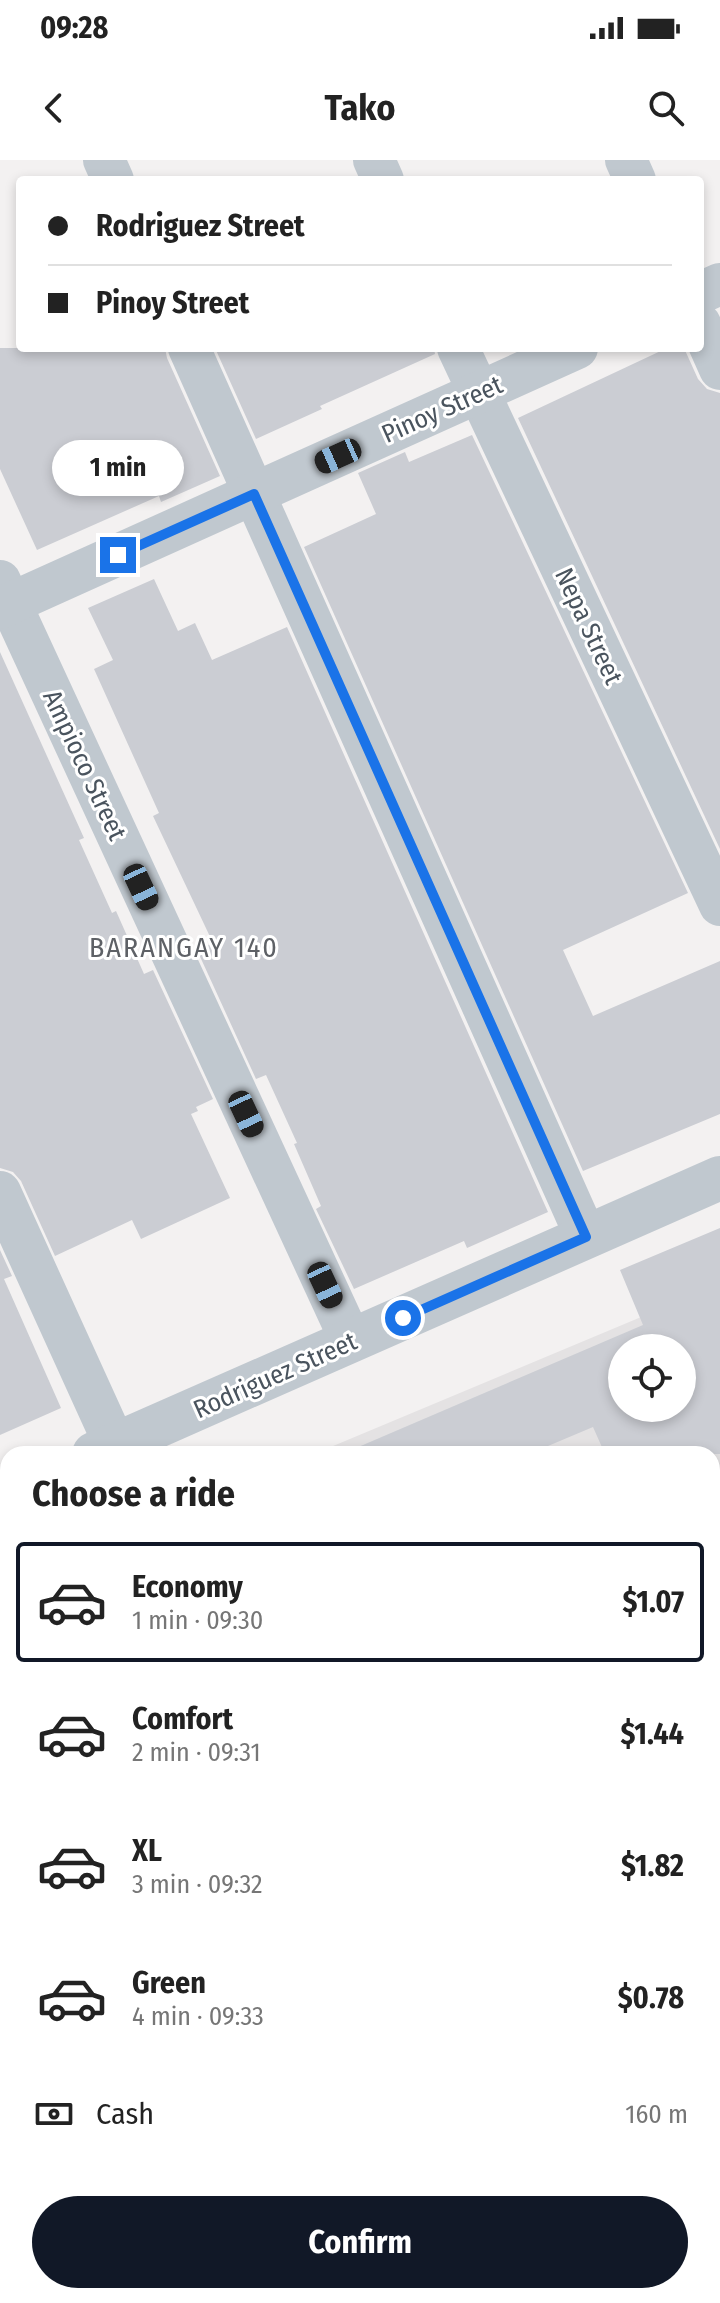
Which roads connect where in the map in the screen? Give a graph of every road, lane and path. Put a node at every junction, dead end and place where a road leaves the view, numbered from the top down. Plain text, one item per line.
1 (704, 333) edge
2 (191, 352) edge
3 (460, 352) edge
4 (568, 352) edge
5 (720, 369) edge
6 (478, 393) junction
7 (254, 494) junction
8 (3, 597) edge
9 (720, 905) edge
10 (720, 1178) edge
11 (0, 1192) edge
12 (586, 1237) junction
13 (351, 1341) junction
14 (103, 1446) edge
15 (111, 1446) edge

1 - 5 street
2 - 7 street
3 - 6 street, Nepa Street
4 - 6 street, Pinoy Street
6 - 7 street, Pinoy Street
6 - 9 street, Nepa Street
7 - 8 street, Pinoy Street
7 - 12 street
8 - 13 street, Ampioco Street
10 - 12 street, Rodriguez Street
11 - 14 street
12 - 13 street, Rodriguez Street
13 - 15 street, Rodriguez Street

